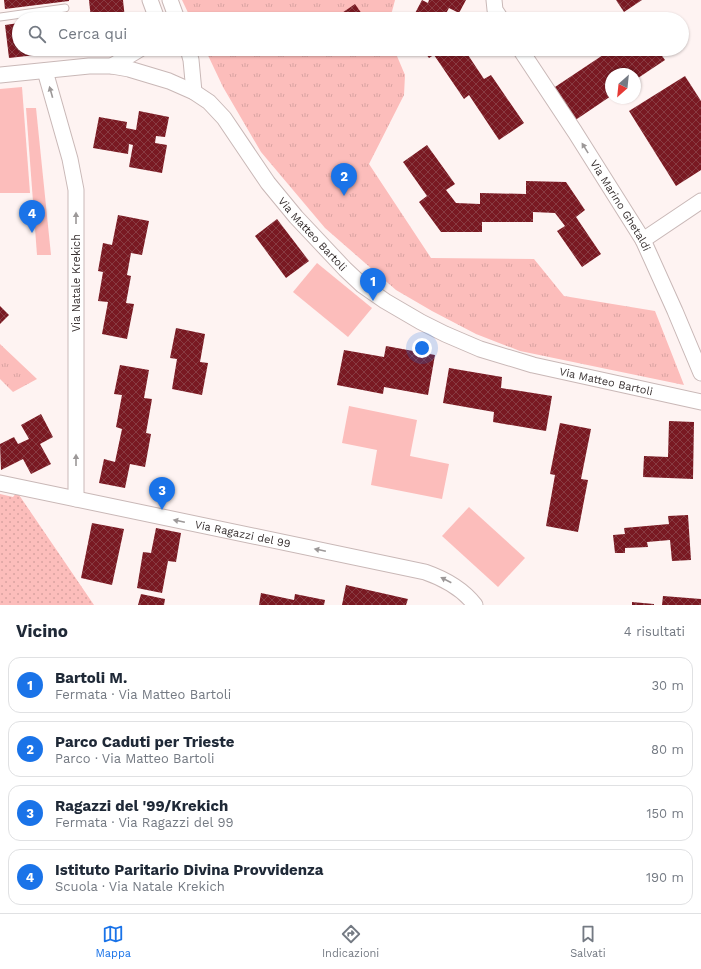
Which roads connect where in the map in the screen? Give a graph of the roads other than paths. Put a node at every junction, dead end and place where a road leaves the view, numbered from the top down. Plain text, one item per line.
1 (150, 0) edge
2 (170, 0) edge
3 (494, 0) edge
4 (65, 8) dead end
5 (36, 12) edge
6 (154, 12) edge
7 (174, 12) edge
8 (496, 12) edge
9 (12, 15) edge
10 (0, 17) edge
11 (128, 56) edge
12 (190, 56) edge
13 (525, 56) edge
14 (112, 66) junction
15 (45, 71) junction
16 (0, 75) edge
17 (194, 92) junction
18 (701, 201) edge
19 (643, 240) junction
20 (701, 373) edge
21 (701, 402) edge
22 (0, 483) edge
23 (76, 499) junction
24 (475, 605) edge

1 - 6 street
2 - 7 street
3 - 8 street
4 - 5 lane
9 - 10 lane
11 - 14 street
12 - 17 street
19 -> 13 street, Via Marino Ghetaldi
14 - 15 street, Via Matteo Bartoli
14 - 17 street, Via Matteo Bartoli
15 - 16 street, Via Matteo Bartoli
23 -> 15 street, Via Natale Krekich
17 - 21 street, Via Matteo Bartoli
18 - 19 street
19 - 20 street, Via Marino Ghetaldi
22 - 23 street, Via Ragazzi del 99
24 -> 23 street, Via Ragazzi del 99

